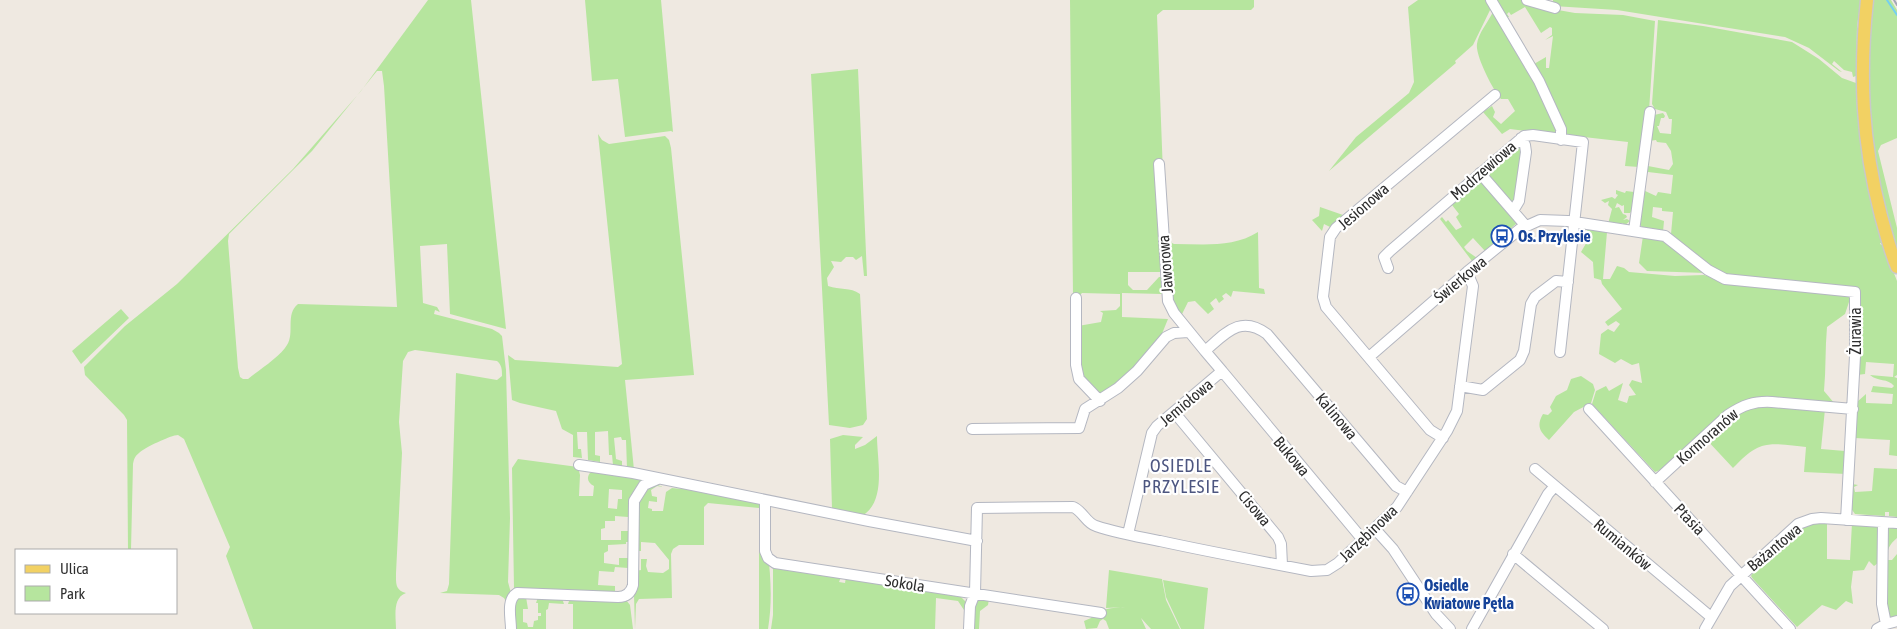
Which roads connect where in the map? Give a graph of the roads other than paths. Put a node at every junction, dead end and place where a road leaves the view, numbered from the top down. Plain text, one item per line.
1 (1491, 0) edge
2 (1527, 0) edge
3 (1867, 0) edge
4 (1555, 8) dead end
5 (1495, 95) dead end
6 (1650, 112) dead end
7 (1521, 138) junction
8 (1562, 140) junction
9 (1159, 164) dead end
10 (1480, 173) junction
11 (1513, 211) junction
12 (1575, 223) junction
13 (1525, 226) junction
14 (1634, 231) junction
15 (1897, 267) edge
16 (1388, 268) dead end
17 (1708, 270) joint
18 (1467, 272) junction
19 (1568, 282) junction
20 (1076, 298) dead end
21 (1188, 332) junction
22 (1270, 337) joint
23 (1205, 351) junction
24 (1560, 352) dead end
25 (1369, 357) junction
26 (1222, 372) junction
27 (1460, 386) junction
28 (1100, 401) junction
29 (1853, 409) junction
30 (1589, 410) dead end
31 (1174, 412) junction
32 (972, 429) dead end
33 (1442, 438) junction
34 (579, 465) dead end
35 (1535, 469) dead end
36 (658, 478) junction
37 (1655, 482) junction
38 (1555, 486) junction
39 (1407, 492) junction
40 (764, 500) junction
41 (1846, 520) junction
42 (1883, 522) junction
43 (1897, 523) edge
44 (1375, 528) junction
45 (1128, 534) junction
46 (1363, 540) junction
47 (977, 541) junction
48 (1513, 554) junction
49 (1282, 565) junction
50 (1741, 575) junction
51 (975, 593) junction
52 (1100, 613) dead end
53 (1711, 617) junction
54 (1897, 621) edge
55 (1881, 626) edge
56 (511, 629) edge
57 (969, 629) edge
58 (1450, 629) edge
59 (1472, 629) edge
60 (1603, 629) edge
61 (1705, 629) edge
62 (1790, 629) edge

1 - 8 street
2 - 4 street
3 - 15 main road
5 - 25 street, Jesionowa
6 - 14 street
7 - 8 street, Modrzewiowa
7 - 10 street, Modrzewiowa
7 - 11 street
8 - 12 street, Modrzewiowa
9 - 21 street, Jaworowa
10 - 11 street
10 - 16 street, Modrzewiowa
11 - 13 street
12 - 13 street, Świerkowa
12 - 14 street, Świerkowa
12 - 19 street, Modrzewiowa
13 - 18 street, Świerkowa
14 - 17 street, Świerkowa
17 - 29 street, Żurawia
18 - 25 street, Świerkowa
18 - 27 street, Jarzębinowa
19 - 24 street, Modrzewiowa
19 - 27 street
20 - 28 street
21 - 23 street, Jaworowa
21 - 28 street
22 - 23 street, Jemiołowa
22 - 39 street, Kalinowa
23 - 26 street, Jemiołowa
25 - 33 street, Jesionowa
26 - 31 street, Jemiołowa
26 - 46 street, Bukowa
27 - 33 street, Jarzębinowa
28 - 32 street
29 - 37 street, Kormoranów
29 - 41 street, Żurawia
30 - 37 street, Ptasia
31 - 45 street, Jemiołowa
31 - 49 street, Cisowa
33 - 39 street, Jarzębinowa
34 - 36 street
35 - 38 street, Rumianków
36 - 40 street
36 - 56 street
37 - 50 street, Ptasia
38 - 48 street
38 - 53 street, Rumianków
39 - 44 street, Jarzębinowa
40 - 47 street
40 - 51 street, Sokola
41 - 42 street, Bażantowa
41 - 50 street, Bażantowa
42 - 43 street, Bażantowa
42 - 55 street
44 - 46 street, Jarzębinowa
44 - 58 street
45 - 47 street, Jarzębinowa
45 - 49 street, Jarzębinowa
46 - 49 street, Jarzębinowa
47 - 51 street
48 - 59 street
48 - 60 street
50 - 53 street, Bażantowa
50 - 62 street, Ptasia
51 - 52 street, Sokola
51 - 57 street
53 - 61 street, Bażantowa
54 - 55 street

